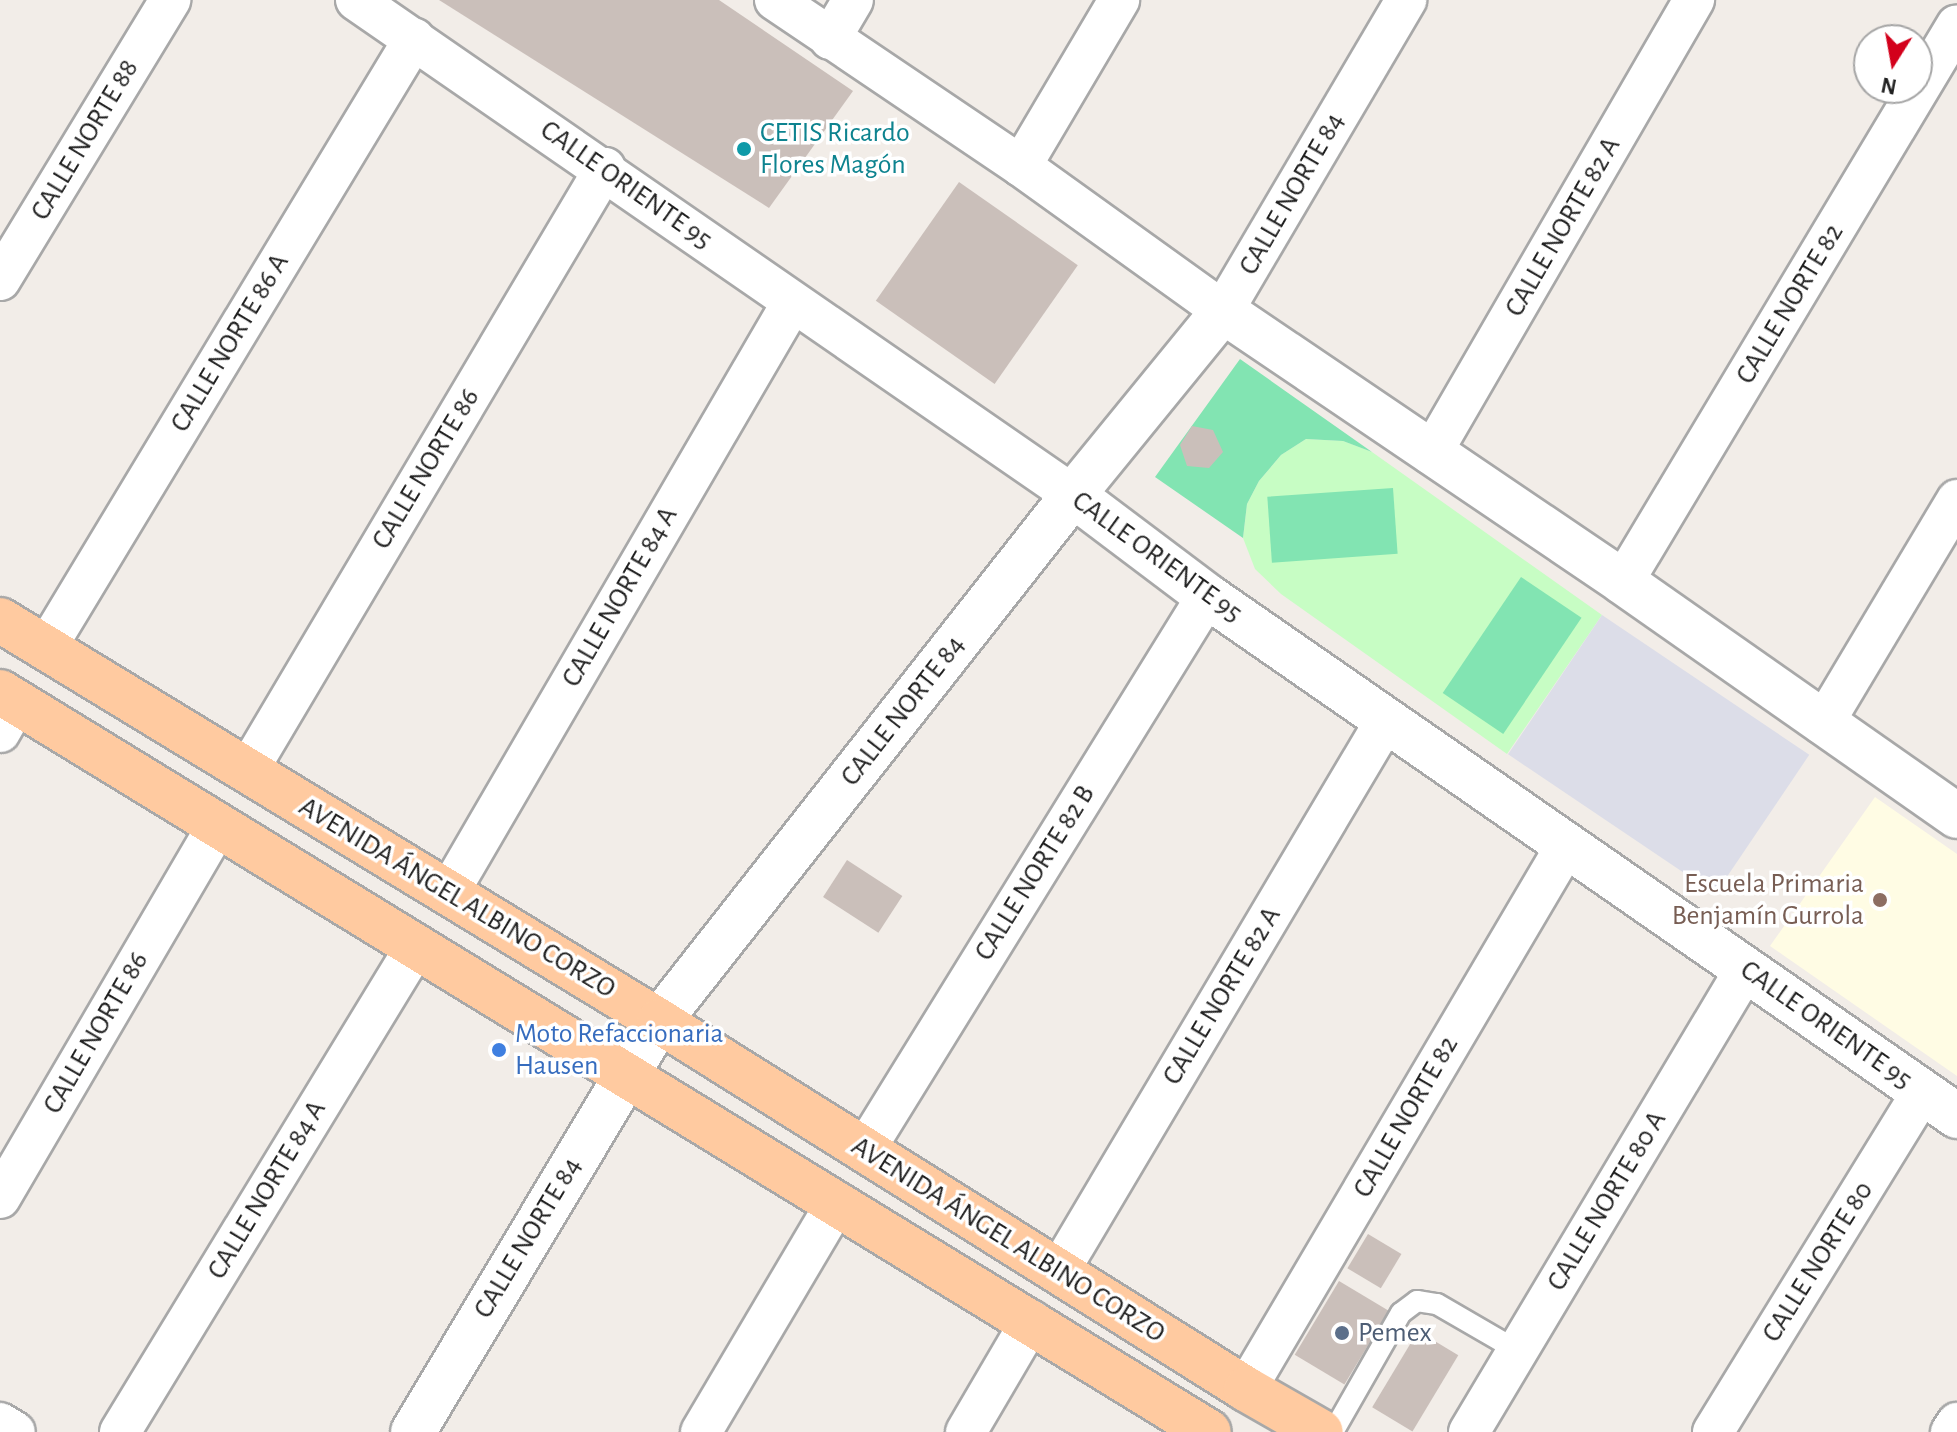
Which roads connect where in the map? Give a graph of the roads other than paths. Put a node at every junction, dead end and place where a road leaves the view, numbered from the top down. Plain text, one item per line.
1 (170, 0) edge
2 (356, 0) edge
3 (775, 0) edge
4 (853, 0) edge
5 (1119, 0) edge
6 (1406, 0) edge
7 (1694, 0) edge
8 (1957, 25) edge
9 (414, 39) junction
10 (830, 39) junction
11 (1021, 166) junction
12 (605, 168) junction
13 (0, 280) edge
14 (792, 303) junction
15 (1223, 311) junction
16 (1431, 454) junction
17 (1073, 495) junction
18 (1957, 500) edge
19 (1623, 582) junction
20 (1207, 596) junction
21 (0, 620) edge
22 (46, 648) junction
23 (6, 709) edge
24 (1386, 720) junction
25 (1823, 724) junction
26 (248, 770) junction
27 (1957, 816) edge
28 (217, 826) junction
29 (1566, 846) junction
30 (449, 892) junction
31 (415, 948) junction
32 (1745, 970) junction
33 (659, 1021) junction
34 (626, 1074) junction
35 (1940, 1104) edge
36 (864, 1151) junction
37 (0, 1198) edge
38 (837, 1202) junction
39 (1059, 1271) junction
40 (1031, 1321) junction
41 (1518, 1351) junction
42 (1246, 1389) junction
43 (0, 1423) edge
44 (1957, 1423) edge
45 (15, 1432) edge
46 (120, 1432) edge
47 (413, 1432) edge
48 (701, 1432) edge
49 (966, 1432) edge
50 (1209, 1432) edge
51 (1321, 1432) edge
52 (1333, 1432) edge
53 (1469, 1432) edge
54 (1713, 1432) edge
55 (1951, 1432) edge

1 - 13 street, CALLE NORTE 88
2 - 9 street, CALLE ORIENTE 95
3 - 10 street
4 - 10 street
5 - 11 street
6 - 15 street, CALLE NORTE 84
7 - 16 street, CALLE NORTE 82 A
8 - 19 street, CALLE NORTE 82
9 - 12 street, CALLE ORIENTE 95
9 - 22 street, CALLE NORTE 86 A
10 - 11 street
11 - 15 street
12 - 14 street, CALLE ORIENTE 95
12 - 26 street, CALLE NORTE 86
14 - 17 street, CALLE ORIENTE 95
14 - 30 street, CALLE NORTE 84 A
15 - 16 street
15 - 17 street, CALLE NORTE 84
16 - 19 street
17 - 20 street, CALLE ORIENTE 95
17 - 33 street, CALLE NORTE 84
18 - 25 street
19 - 25 street
20 - 24 street, CALLE ORIENTE 95
20 - 36 street, CALLE NORTE 82 B
21 - 22 main road, AVENIDA ÁNGEL ALBINO CORZO
22 - 26 main road, AVENIDA ÁNGEL ALBINO CORZO
23 - 28 main road, AVENIDA ÁNGEL ALBINO CORZO
24 - 29 street, CALLE ORIENTE 95
24 - 39 street, CALLE NORTE 82 A
25 - 27 street
26 - 30 main road, AVENIDA ÁNGEL ALBINO CORZO
28 - 31 main road, AVENIDA ÁNGEL ALBINO CORZO
28 - 37 street, CALLE NORTE 86
29 - 32 street, CALLE ORIENTE 95
29 - 42 street, CALLE NORTE 82
30 - 33 main road, AVENIDA ÁNGEL ALBINO CORZO
31 - 34 main road, AVENIDA ÁNGEL ALBINO CORZO
31 - 46 street, CALLE NORTE 84 A
32 - 35 street, CALLE ORIENTE 95
32 - 41 street, CALLE NORTE 80 A
33 - 34 street, CALLE NORTE 84
33 - 36 main road, AVENIDA ÁNGEL ALBINO CORZO
34 - 38 main road, AVENIDA ÁNGEL ALBINO CORZO
34 - 47 street, CALLE NORTE 84
35 - 54 street, CALLE NORTE 80
36 - 39 main road, AVENIDA ÁNGEL ALBINO CORZO
38 - 40 main road, AVENIDA ÁNGEL ALBINO CORZO
38 - 48 street
39 - 42 main road, AVENIDA ÁNGEL ALBINO CORZO
40 - 49 street
40 - 50 main road, AVENIDA ÁNGEL ALBINO CORZO
41 - 52 lane
41 - 53 street, CALLE NORTE 80 A
42 - 51 main road, AVENIDA ÁNGEL ALBINO CORZO
43 - 45 street
44 - 55 street

